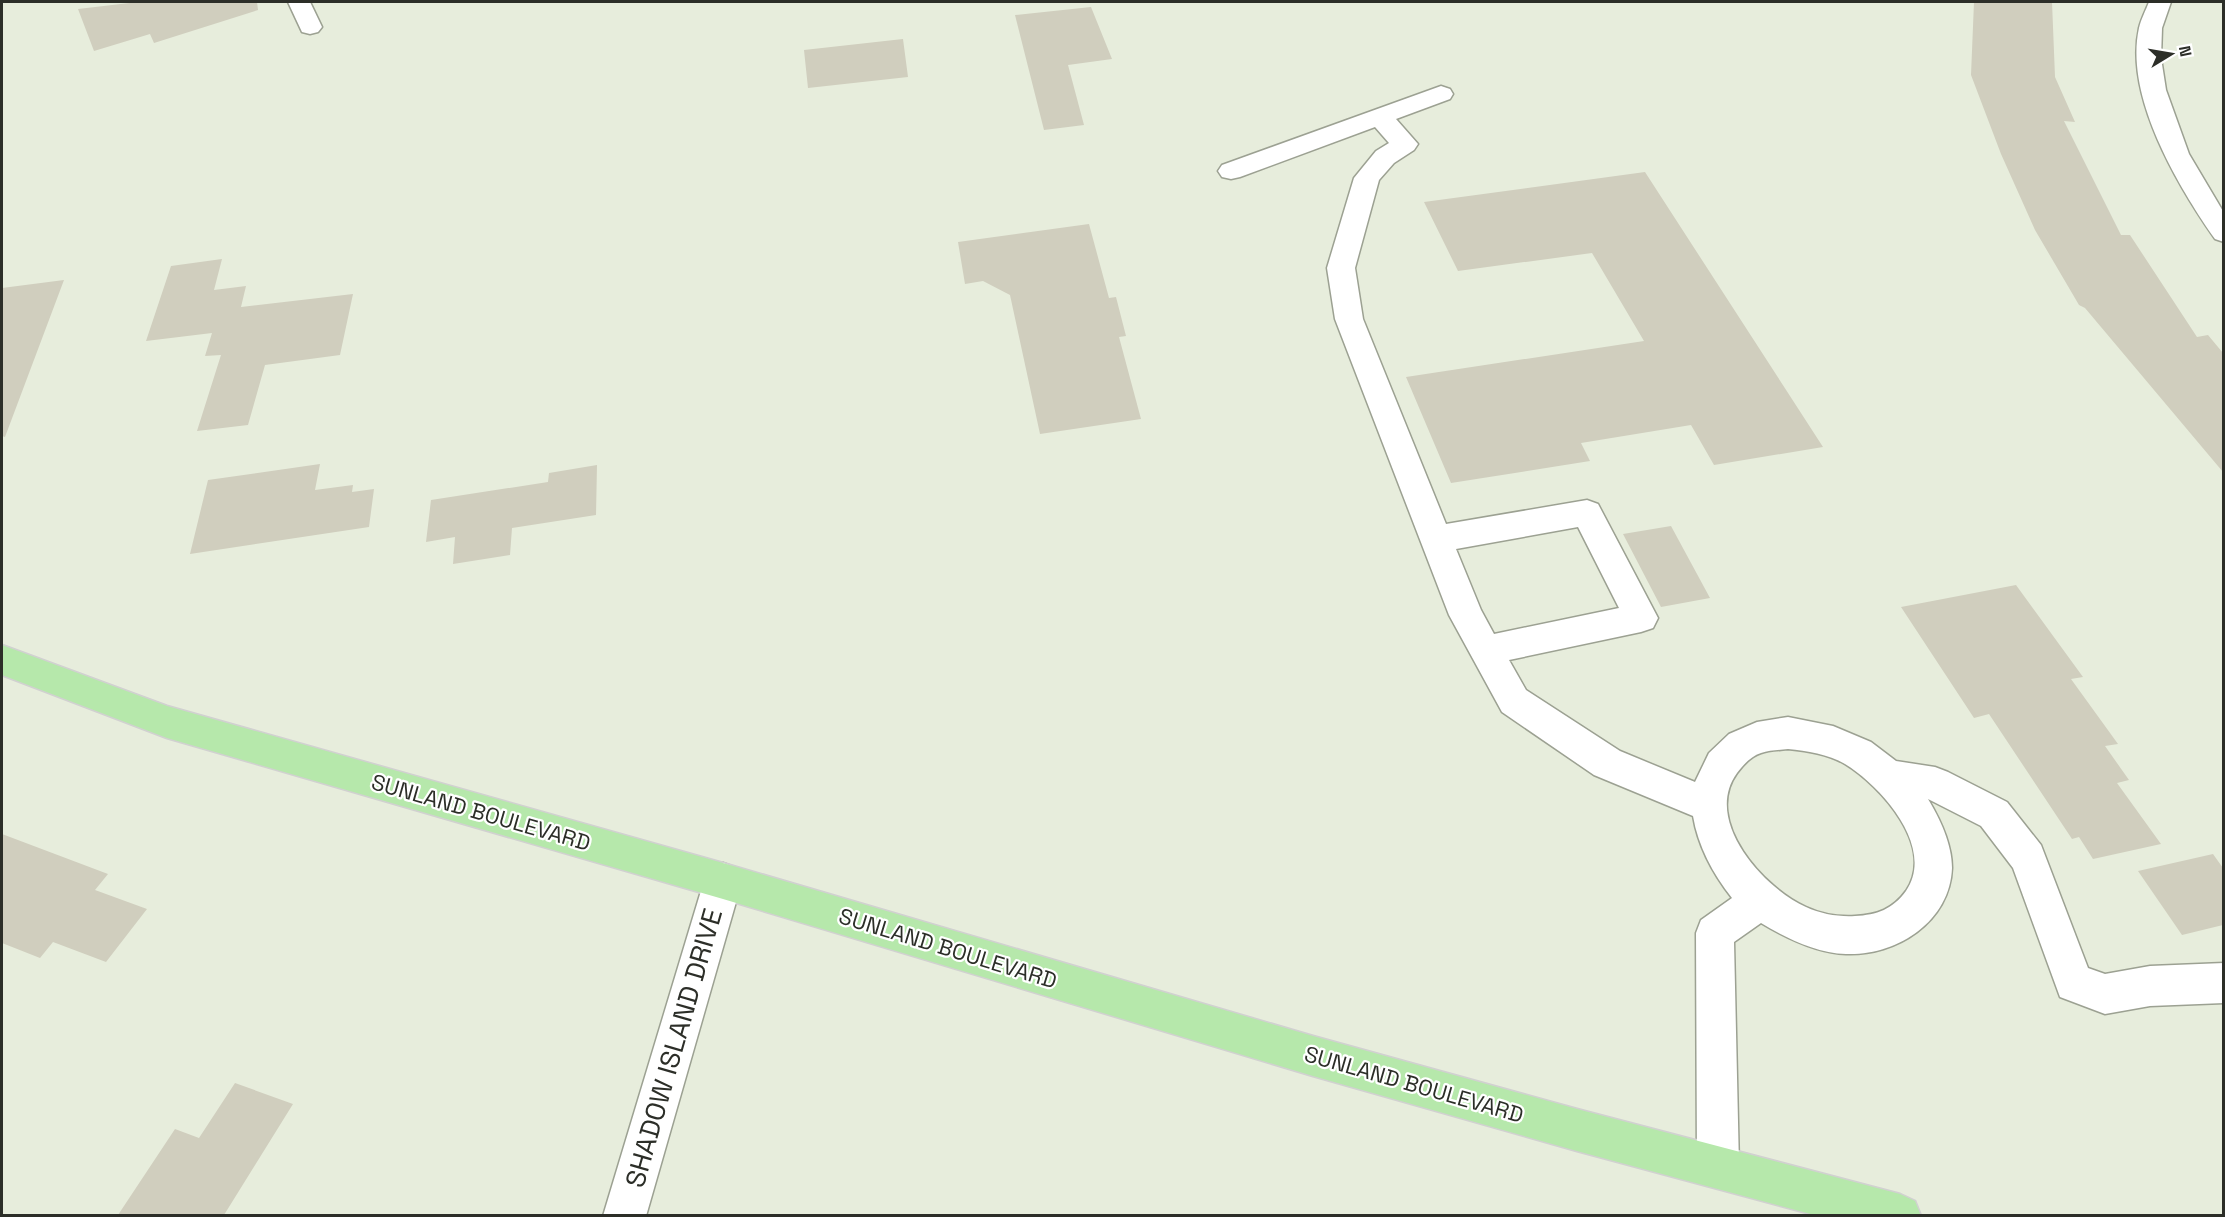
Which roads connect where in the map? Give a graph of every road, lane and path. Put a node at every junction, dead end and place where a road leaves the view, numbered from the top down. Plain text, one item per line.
1 (299, 2) edge
2 (2160, 2) edge
3 (310, 27) dead end
4 (1441, 94) dead end
5 (1379, 116) junction
6 (1231, 171) dead end
7 (2223, 233) edge
8 (1436, 539) junction
9 (1486, 650) junction
10 (2, 660) edge
11 (1889, 776) junction
12 (1709, 805) junction
13 (723, 881) junction
14 (1761, 900) junction
15 (2223, 983) edge
16 (1718, 1167) junction
17 (624, 1215) edge
18 (1900, 1215) edge

1 - 3 street
2 - 7 street
4 - 5 street
5 - 6 street
5 - 8 street
8 - 9 street
8 - 9 street
9 - 12 street
10 - 13 main road, SUNLAND BOULEVARD
11 - 12 street
11 - 14 street
11 - 15 street
12 - 14 street
13 - 16 main road, SUNLAND BOULEVARD
13 - 17 street, SHADOW ISLAND DRIVE
14 - 16 street
16 - 18 main road, SUNLAND BOULEVARD

